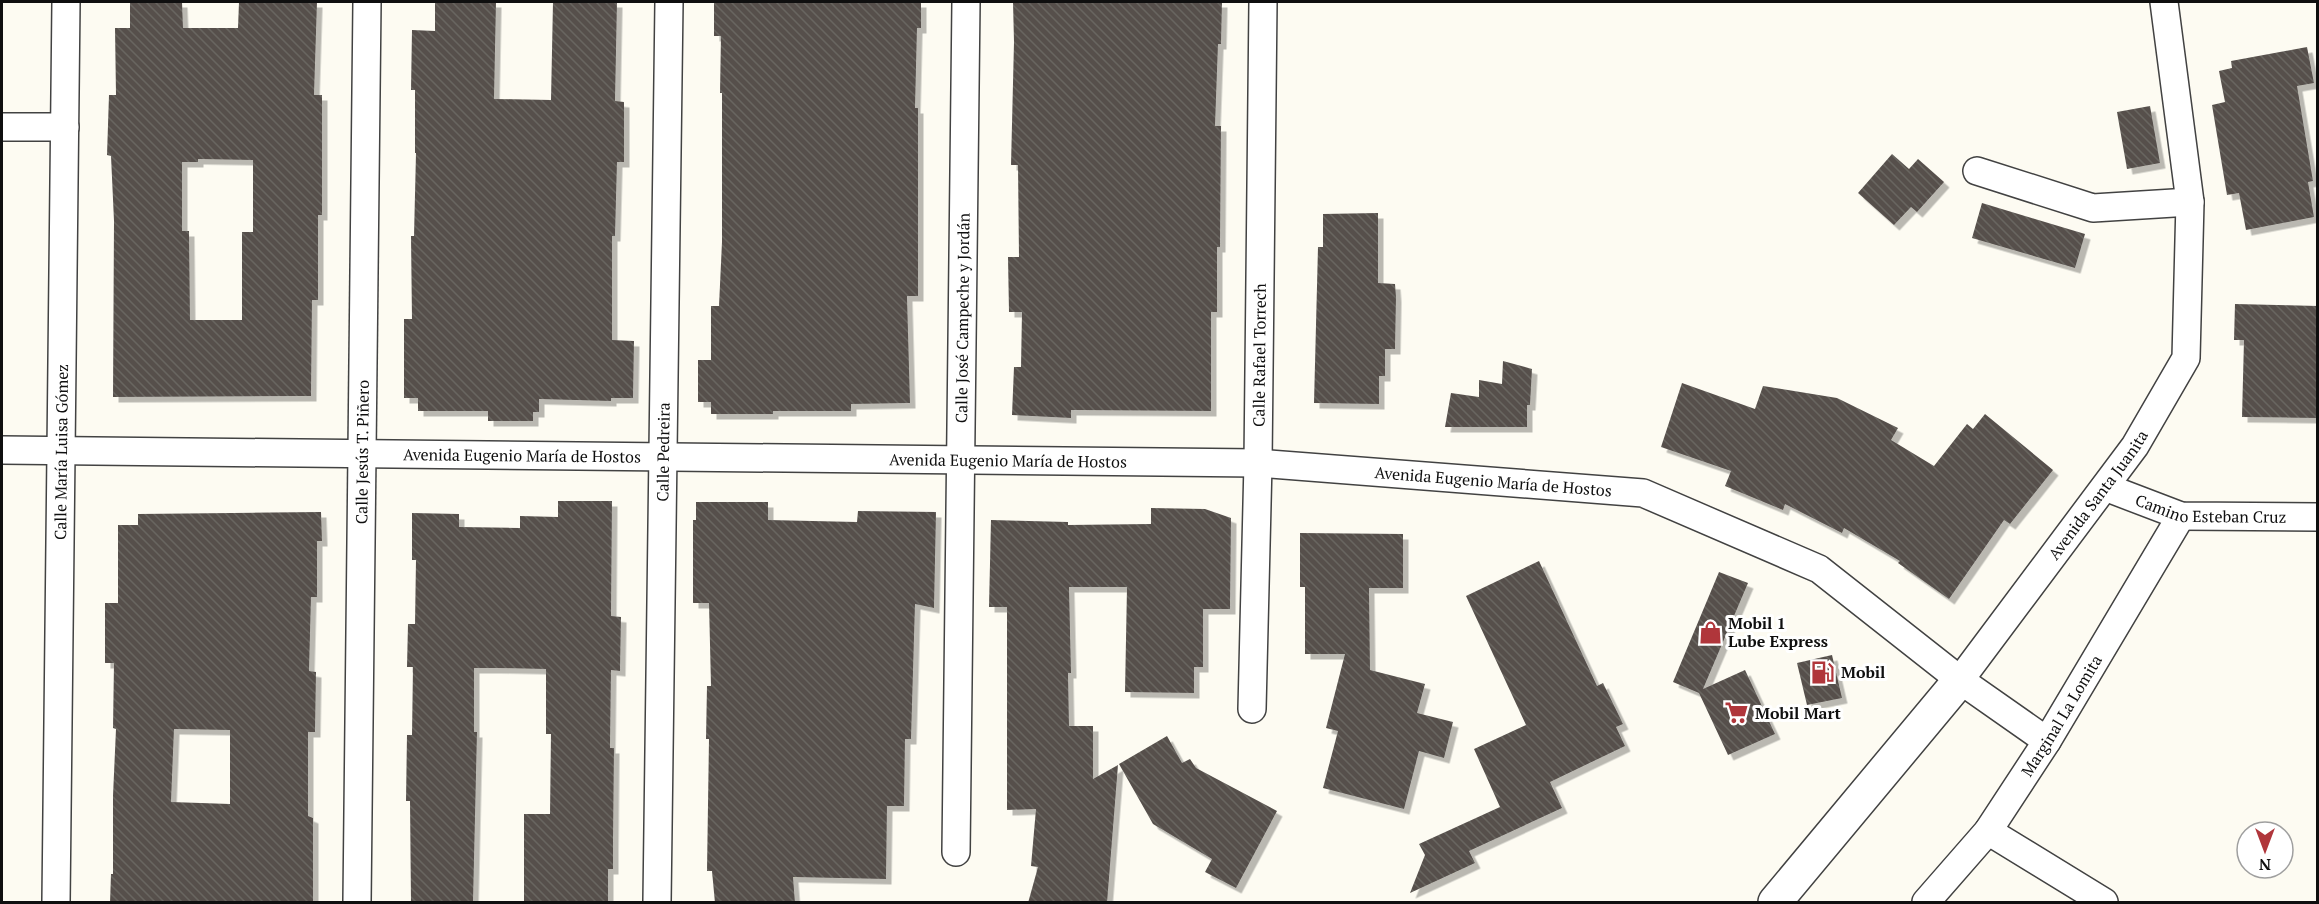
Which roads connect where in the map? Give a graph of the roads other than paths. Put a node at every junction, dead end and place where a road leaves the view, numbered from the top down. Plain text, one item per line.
1 (66, 2) edge
2 (367, 2) edge
3 (669, 2) edge
4 (966, 2) edge
5 (1263, 2) edge
6 (2164, 2) edge
7 (2, 127) edge
8 (65, 127) junction
9 (1977, 171) dead end
10 (2190, 202) junction
11 (2, 450) edge
12 (61, 451) junction
13 (362, 453) junction
14 (662, 457) junction
15 (960, 459) junction
16 (1258, 463) junction
17 (2105, 487) junction
18 (2181, 516) junction
19 (2318, 517) edge
20 (1960, 680) junction
21 (1252, 709) dead end
22 (2047, 741) junction
23 (1988, 831) junction
24 (956, 852) dead end
25 (56, 903) edge
26 (357, 903) edge
27 (657, 903) edge
28 (1775, 903) edge
29 (1926, 903) edge
30 (2104, 903) edge

1 - 8 street, Calle María Luisa Gómez
2 - 13 street, Calle Jesús T. Piñero
3 - 14 street, Calle Pedreira
4 - 15 street, Calle José Campeche y Jordán
5 - 16 street, Calle Rafael Torrech
6 - 10 street, Avenida Santa Juanita
7 - 8 street
8 - 12 street, Calle María Luisa Gómez
9 - 10 street
10 - 17 street, Avenida Santa Juanita
11 - 12 street, Avenida Eugenio María de Hostos
12 - 13 street, Avenida Eugenio María de Hostos
12 - 25 street, Calle María Luisa Gómez
13 - 14 street, Avenida Eugenio María de Hostos
13 - 26 street, Calle Jesús T. Piñero
14 - 15 street, Avenida Eugenio María de Hostos
14 - 27 street, Calle Pedreira
15 - 16 street, Avenida Eugenio María de Hostos
15 - 24 street, Calle José Campeche y Jordán
16 - 20 street, Avenida Eugenio María de Hostos
16 - 21 street, Calle Rafael Torrech
17 - 18 street, Camino Esteban Cruz
17 - 20 street, Avenida Santa Juanita
18 - 19 street, Camino Esteban Cruz
18 - 22 street, Marginal La Lomita
20 - 22 street, Avenida Eugenio María de Hostos
20 - 28 street, Avenida Santa Juanita
22 - 23 street, Marginal La Lomita
23 - 29 street, Marginal La Lomita
23 - 30 street

